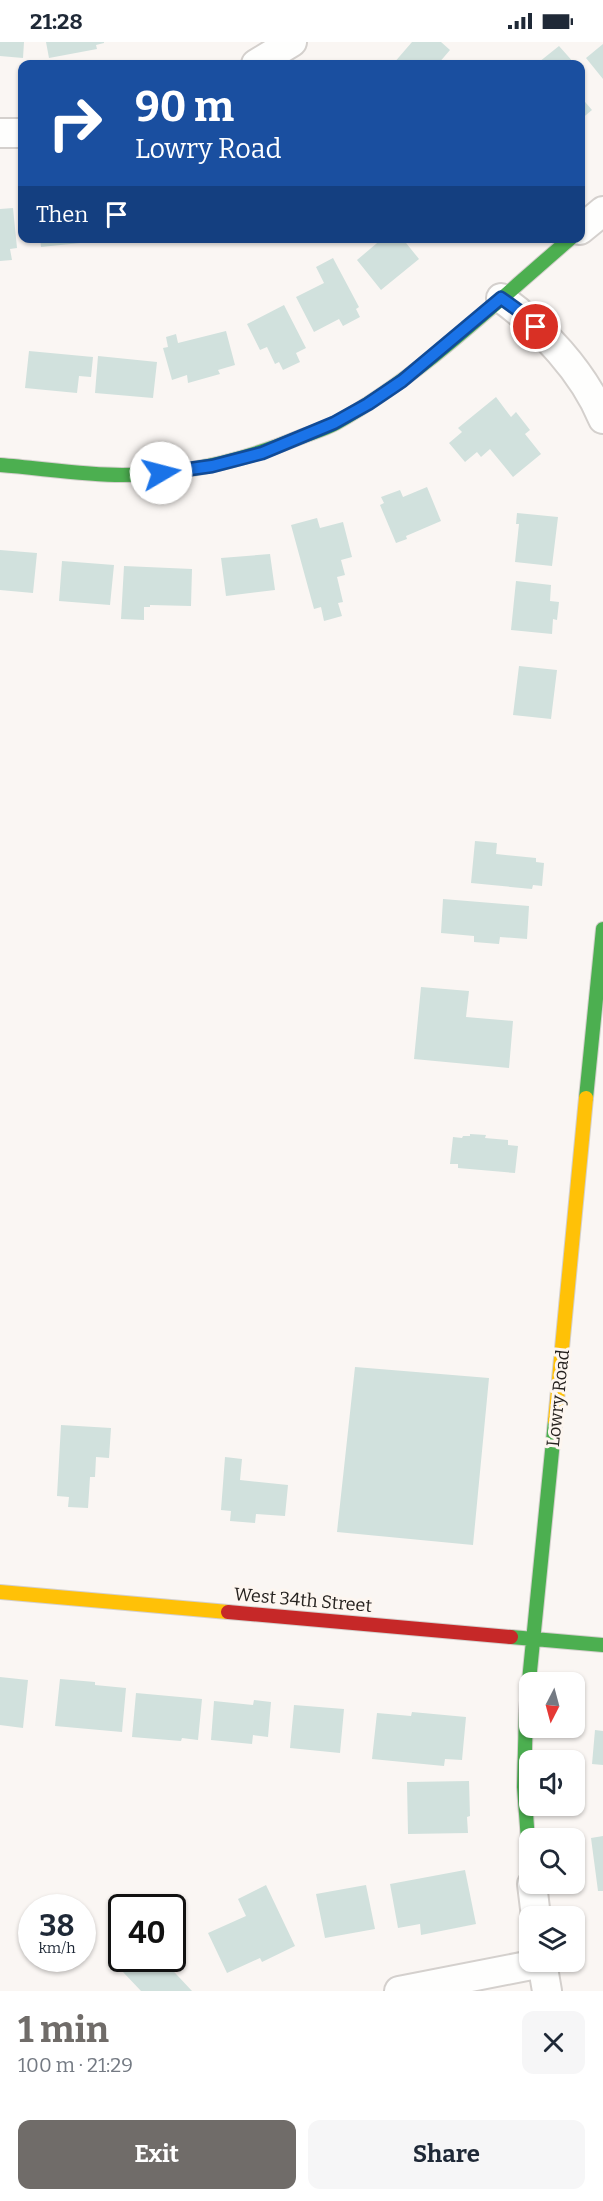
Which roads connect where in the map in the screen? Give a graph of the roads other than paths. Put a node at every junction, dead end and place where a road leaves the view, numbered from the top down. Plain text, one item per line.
1 (292, 42) edge
2 (263, 60) edge
3 (0, 133) edge
4 (18, 133) edge
5 (603, 211) edge
6 (585, 226) edge
7 (565, 243) edge
8 (501, 298) junction
9 (603, 419) edge
10 (0, 465) edge
11 (603, 929) edge
12 (0, 1592) edge
13 (534, 1639) junction
14 (603, 1645) edge
15 (526, 1828) edge
16 (519, 1967) edge
17 (544, 1972) edge
18 (399, 1991) edge
19 (547, 1991) edge

1 - 2 street
3 - 4 street
5 - 6 street
7 - 8 street
8 - 9 street
8 - 10 street
11 - 13 street, Lowry Road
12 - 13 street, West 34th Street
13 - 14 street, West 34th Street
13 - 15 street, Lowry Road
16 - 18 street
17 - 19 street

